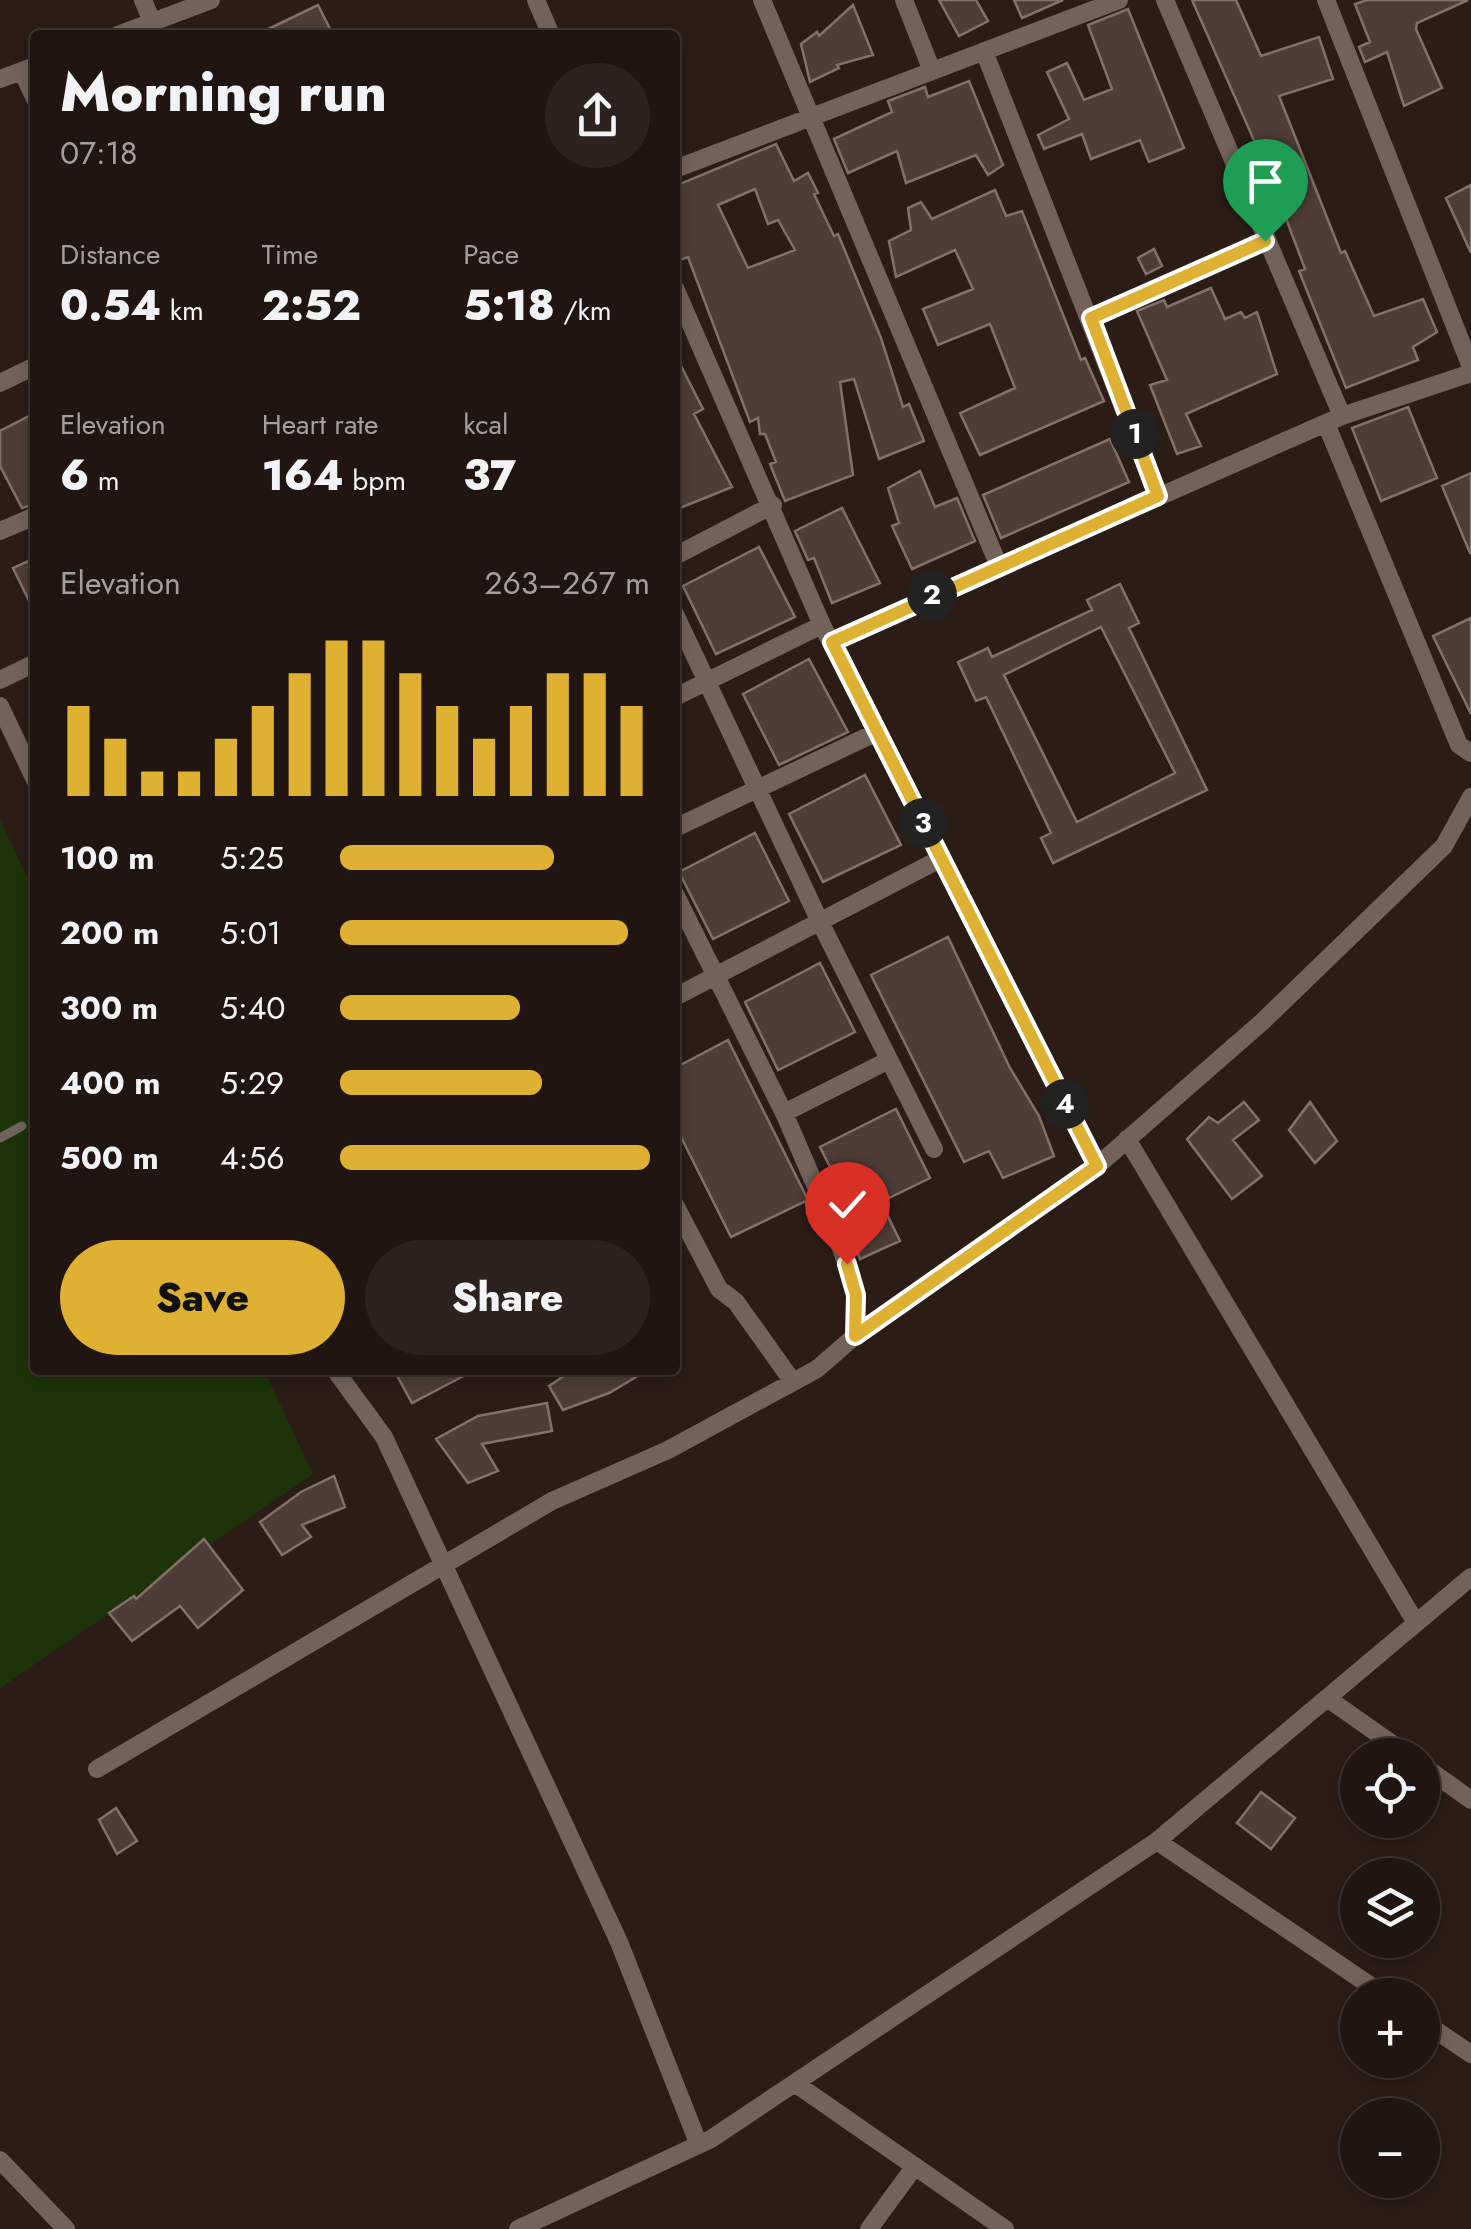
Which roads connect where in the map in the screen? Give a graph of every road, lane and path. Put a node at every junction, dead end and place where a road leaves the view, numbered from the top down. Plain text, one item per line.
1 (143, 0) edge
2 (211, 0) edge
3 (536, 0) edge
4 (762, 0) edge
5 (904, 0) edge
6 (1119, 0) edge
7 (1165, 0) edge
8 (1326, 0) edge
9 (152, 22) junction
10 (131, 30) edge
11 (549, 30) edge
12 (984, 51) junction
13 (28, 68) edge
14 (932, 71) junction
15 (0, 79) edge
16 (809, 118) junction
17 (680, 168) edge
18 (1265, 241) junction
19 (680, 299) edge
20 (1091, 318) junction
21 (30, 369) edge
22 (1471, 370) edge
23 (0, 384) edge
24 (1335, 421) junction
25 (1158, 496) junction
26 (773, 504) junction
27 (30, 518) edge
28 (0, 530) edge
29 (680, 553) edge
30 (998, 564) junction
31 (680, 624) edge
32 (827, 633) junction
33 (30, 665) edge
34 (0, 680) edge
35 (709, 680) junction
36 (680, 694) edge
37 (0, 706) edge
38 (876, 733) junction
39 (1471, 753) edge
40 (30, 769) edge
41 (758, 787) junction
42 (1471, 798) edge
43 (680, 826) edge
44 (942, 858) junction
45 (680, 904) edge
46 (821, 924) junction
47 (718, 976) junction
48 (680, 995) edge
49 (888, 1060) junction
50 (784, 1113) junction
51 (22, 1126) dead end
52 (0, 1138) edge
53 (1128, 1139) junction
54 (934, 1148) dead end
55 (1097, 1166) junction
56 (680, 1214) edge
57 (855, 1336) junction
58 (339, 1375) edge
59 (793, 1382) junction
60 (442, 1564) junction
61 (1471, 1577) edge
62 (1416, 1623) junction
63 (1327, 1698) junction
64 (1384, 1738) edge
65 (96, 1769) dead end
66 (1440, 1778) edge
67 (1471, 1800) edge
68 (1157, 1842) junction
69 (1359, 1978) edge
70 (1440, 2033) edge
71 (1471, 2054) edge
72 (796, 2084) junction
73 (699, 2144) junction
74 (0, 2160) edge
75 (915, 2166) junction
76 (66, 2229) edge
77 (518, 2229) edge
78 (869, 2229) edge
79 (1005, 2229) edge

1 - 9 street
2 - 9 street
3 - 11 street
4 - 16 street
5 - 14 street
6 - 12 street
7 - 18 street
8 - 22 street
9 - 10 street
12 - 14 street
12 - 20 street
13 - 15 street
14 - 16 street
16 - 17 street
16 - 30 street
18 - 20 street
18 - 24 street
19 - 26 street
20 - 25 street
21 - 23 street
22 - 24 street
24 - 25 street
24 - 39 street
25 - 30 street
26 - 29 street
26 - 32 street
27 - 28 street
30 - 32 street
31 - 35 street
32 - 35 street
32 - 38 street
33 - 34 street
35 - 36 street
35 - 41 street
37 - 40 street
38 - 41 street
38 - 44 street
41 - 43 street
41 - 46 street
42 - 53 street
44 - 46 street
44 - 55 street
45 - 47 street
46 - 47 street
46 - 49 street
47 - 48 street
47 - 50 street
49 - 50 street
49 - 54 street
50 - 57 street
51 - 52 lane
53 - 55 street
53 - 62 street
55 - 57 street
56 - 59 street
57 - 59 street
58 - 60 street
59 - 60 street
60 - 65 street
60 - 73 street
61 - 62 street
62 - 63 street
63 - 64 street
63 - 68 street
66 - 67 street
68 - 69 street
68 - 72 street
70 - 71 street
72 - 73 street
72 - 75 street
73 - 77 street
74 - 76 street
75 - 78 street
75 - 79 street

